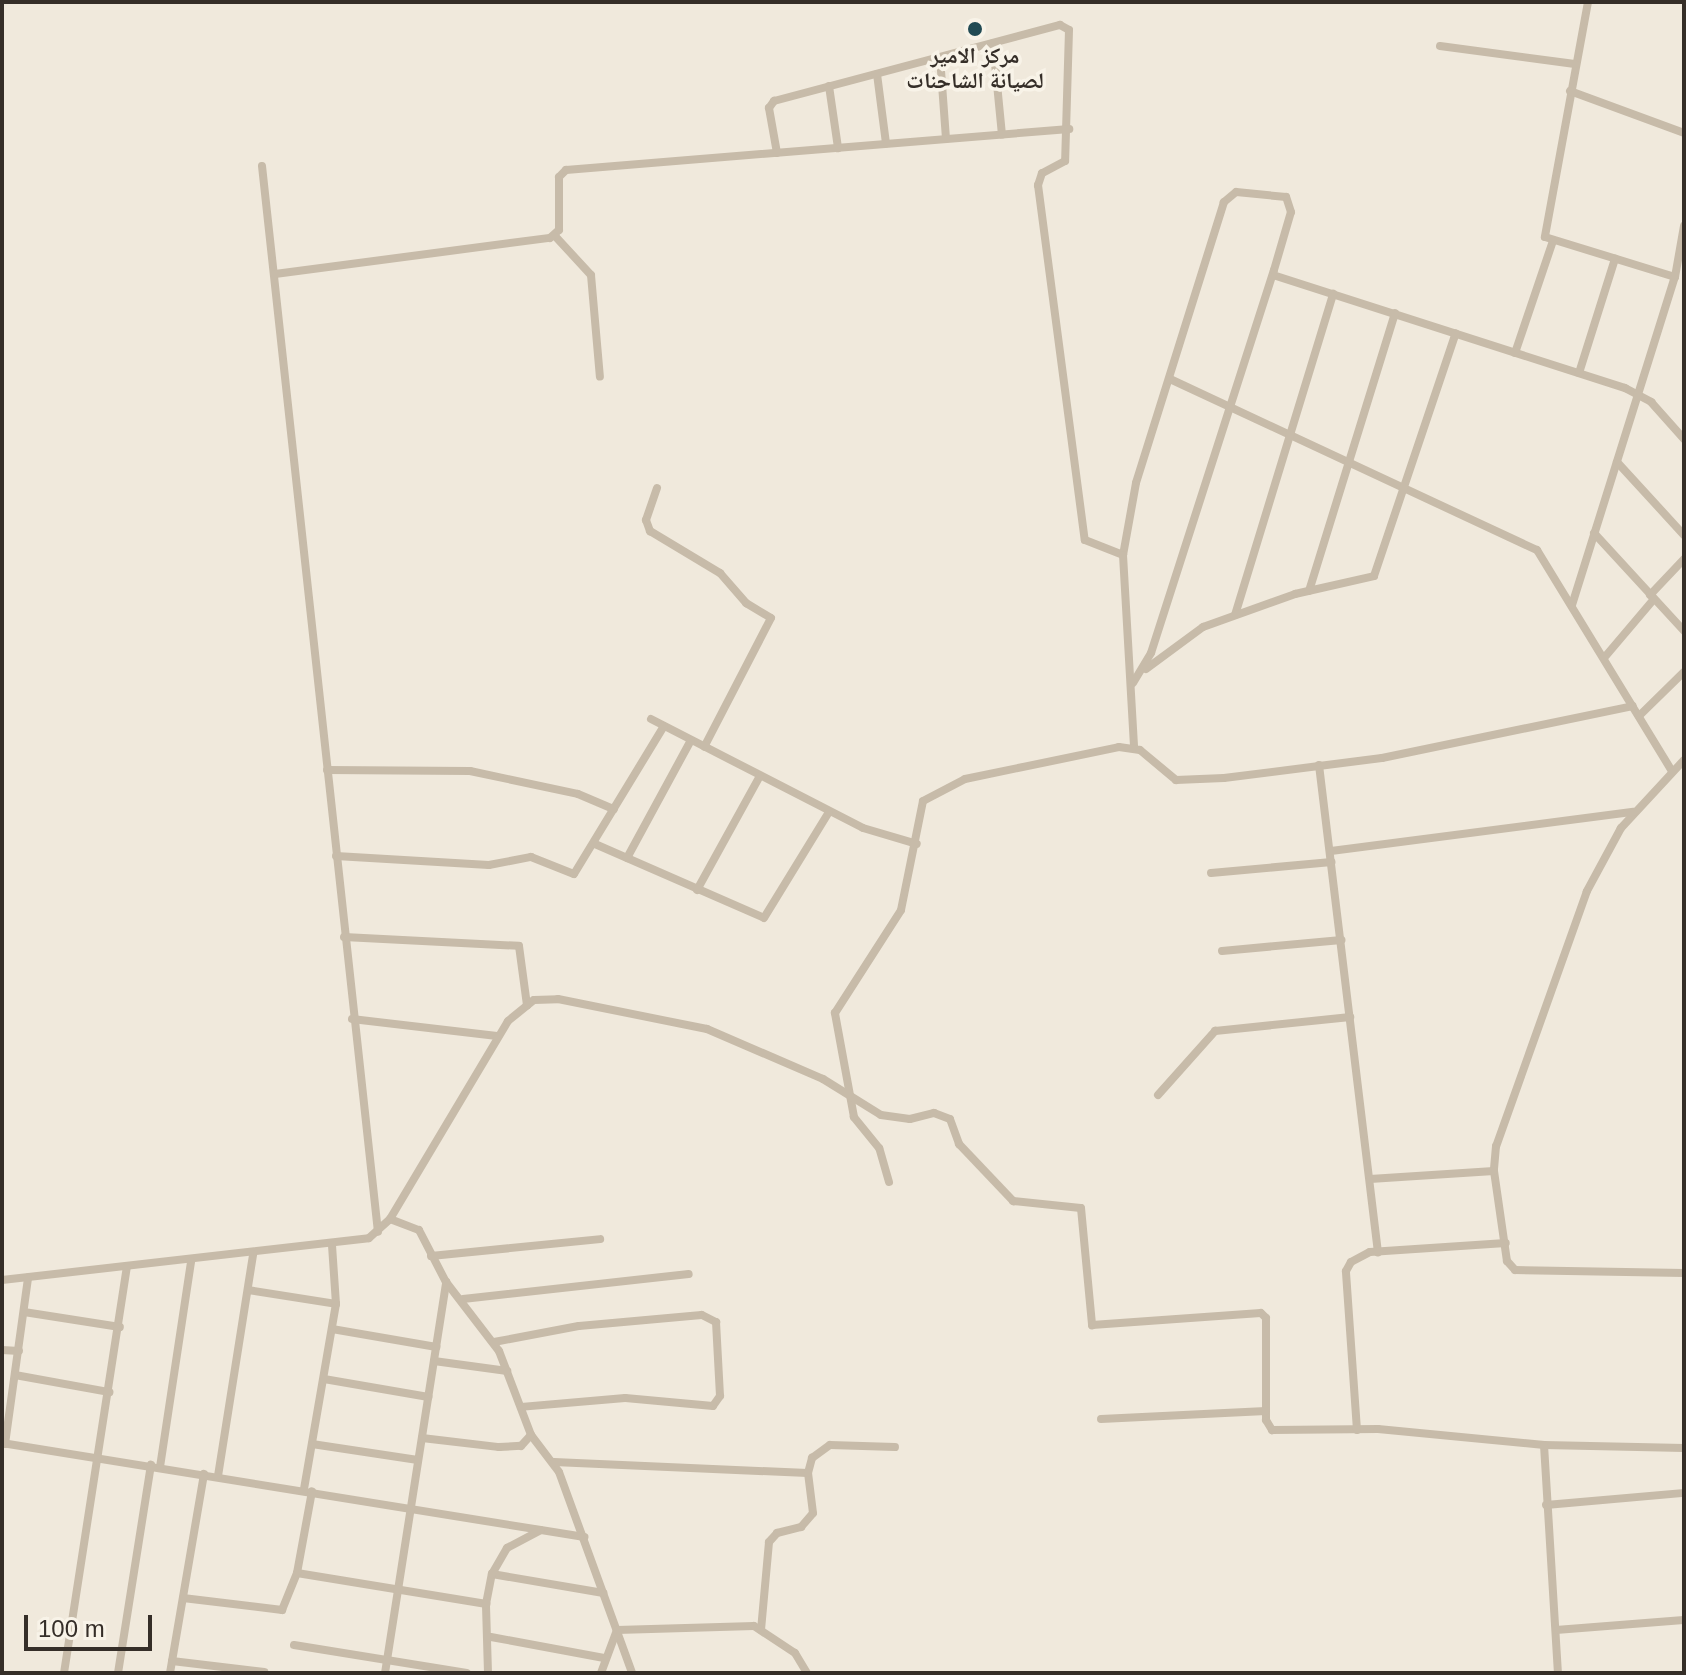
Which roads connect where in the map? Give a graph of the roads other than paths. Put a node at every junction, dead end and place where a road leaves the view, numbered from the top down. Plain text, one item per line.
1 (1588, 2) edge
2 (993, 43) junction
3 (1440, 46) dead end
4 (940, 57) junction
5 (1575, 64) junction
6 (877, 74) junction
7 (829, 86) junction
8 (1570, 91) junction
9 (1069, 129) junction
10 (1684, 133) edge
11 (1002, 135) junction
12 (946, 139) junction
13 (886, 143) junction
14 (838, 148) junction
15 (777, 153) junction
16 (262, 166) dead end
17 (1683, 232) edge
18 (555, 236) junction
19 (1553, 241) junction
20 (1615, 259) junction
21 (275, 274) junction
22 (1273, 275) junction
23 (1675, 277) junction
24 (1333, 294) junction
25 (1395, 313) junction
26 (1456, 333) junction
27 (1515, 353) junction
28 (1579, 373) junction
29 (600, 377) dead end
30 (1170, 379) junction
31 (1639, 394) junction
32 (1230, 408) junction
33 (1290, 435) junction
34 (1684, 439) edge
35 (1347, 461) junction
36 (1617, 462) junction
37 (657, 488) dead end
38 (1407, 489) junction
39 (1594, 533) junction
40 (1684, 535) edge
41 (1123, 555) junction
42 (1684, 559) edge
43 (1309, 591) junction
44 (1652, 597) junction
45 (1572, 605) junction
46 (1235, 615) junction
47 (1684, 631) edge
48 (1604, 658) junction
49 (1145, 670) junction
50 (1684, 672) edge
51 (1133, 683) junction
52 (1633, 706) junction
53 (1639, 716) junction
54 (651, 719) dead end
55 (664, 726) junction
56 (691, 740) junction
57 (704, 747) junction
58 (1134, 747) junction
59 (1684, 760) edge
60 (1319, 765) junction
61 (327, 770) junction
62 (1672, 771) junction
63 (760, 776) junction
64 (598, 805) junction
65 (614, 809) junction
66 (829, 812) junction
67 (1634, 812) junction
68 (606, 825) junction
69 (595, 844) junction
70 (917, 844) junction
71 (1331, 851) junction
72 (336, 856) junction
73 (627, 858) junction
74 (1332, 862) junction
75 (1211, 873) dead end
76 (697, 890) junction
77 (344, 937) junction
78 (1341, 940) junction
79 (1222, 951) dead end
80 (527, 1005) junction
81 (1350, 1017) junction
82 (352, 1019) junction
83 (497, 1036) junction
84 (1158, 1095) dead end
85 (851, 1096) junction
86 (1494, 1171) junction
87 (1370, 1179) junction
88 (889, 1182) dead end
89 (390, 1219) junction
90 (378, 1232) junction
91 (600, 1239) dead end
92 (1506, 1243) junction
93 (332, 1245) junction
94 (1378, 1252) junction
95 (253, 1255) junction
96 (431, 1256) junction
97 (191, 1261) junction
98 (127, 1268) junction
99 (1684, 1273) edge
100 (689, 1274) dead end
101 (28, 1278) junction
102 (2, 1280) edge
103 (446, 1282) junction
104 (248, 1290) junction
105 (463, 1299) junction
106 (336, 1304) junction
107 (24, 1312) junction
108 (120, 1327) junction
109 (332, 1329) junction
110 (494, 1342) junction
111 (436, 1347) junction
112 (2, 1350) edge
113 (19, 1351) junction
114 (434, 1361) junction
115 (507, 1371) junction
116 (15, 1375) junction
117 (324, 1379) junction
118 (109, 1392) junction
119 (428, 1397) junction
120 (521, 1407) junction
121 (1266, 1411) junction
122 (1101, 1419) dead end
123 (1357, 1430) junction
124 (531, 1435) junction
125 (422, 1438) junction
126 (3, 1444) edge
127 (312, 1444) junction
128 (1544, 1445) junction
129 (895, 1447) dead end
130 (1684, 1448) edge
131 (101, 1456) junction
132 (418, 1460) junction
133 (554, 1462) junction
134 (155, 1466) junction
135 (808, 1473) junction
136 (204, 1474) junction
137 (218, 1476) junction
138 (308, 1490) junction
139 (1684, 1493) edge
140 (1546, 1505) junction
141 (407, 1511) junction
142 (541, 1530) junction
143 (584, 1537) junction
144 (297, 1573) junction
145 (492, 1574) junction
146 (397, 1590) junction
147 (603, 1593) junction
148 (183, 1598) junction
149 (486, 1604) junction
150 (1684, 1620) edge
151 (617, 1630) junction
152 (761, 1630) junction
153 (1556, 1630) junction
154 (491, 1637) junction
155 (294, 1645) dead end
156 (604, 1658) junction
157 (386, 1660) junction
158 (172, 1661) junction
159 (264, 1672) edge
160 (64, 1673) edge
161 (118, 1673) edge
162 (170, 1673) edge
163 (385, 1673) edge
164 (467, 1673) edge
165 (488, 1673) edge
166 (601, 1673) edge
167 (632, 1673) edge
168 (807, 1673) edge
169 (1558, 1673) edge

1 - 5 street
2 - 4 street
2 - 9 street
2 - 11 street
3 - 5 street
4 - 6 street
4 - 12 street
5 - 8 street
6 - 7 street
6 - 13 street
7 - 14 street
7 - 15 street
8 - 10 street
8 - 19 street
9 - 11 street
9 - 41 street
11 - 12 street
12 - 13 street
13 - 14 street
14 - 15 street
15 - 18 street
16 - 21 street
17 - 23 street
18 - 21 street
18 - 29 street
19 - 20 street
19 - 27 street
20 - 23 street
20 - 28 street
21 - 61 street
22 - 24 street
22 - 30 street
22 - 32 street
23 - 31 street
24 - 25 street
24 - 33 street
25 - 26 street
25 - 35 street
26 - 27 street
26 - 38 street
27 - 28 street
28 - 31 street
30 - 32 street
30 - 41 street
31 - 34 street
31 - 36 street
32 - 33 street
32 - 49 street
33 - 35 street
33 - 46 street
35 - 38 street
35 - 43 street
36 - 39 street
36 - 40 street
37 - 57 street
38 - 43 street
38 - 45 street
39 - 44 street
39 - 45 street
41 - 51 street
42 - 44 street
43 - 46 street
44 - 47 street
44 - 48 street
45 - 48 street
46 - 49 street
48 - 52 street
49 - 51 street
50 - 53 street
51 - 58 street
52 - 53 street
52 - 60 street
53 - 62 street
54 - 55 street
55 - 56 street
55 - 65 street
56 - 57 street
56 - 73 street
57 - 63 street
58 - 60 street
58 - 70 street
59 - 62 street
60 - 71 street
61 - 64 street
61 - 72 street
62 - 67 street
63 - 66 street
63 - 76 street
64 - 65 street
64 - 68 street
65 - 68 street
66 - 70 street
66 - 76 street
67 - 71 street
67 - 86 street
68 - 69 street
69 - 72 street
69 - 73 street
70 - 85 street
71 - 74 street
72 - 77 street
73 - 76 street
74 - 75 street
74 - 78 street
77 - 80 street
77 - 82 street
78 - 79 street
78 - 81 street
80 - 83 street
80 - 85 street
81 - 84 street
81 - 87 street
82 - 83 street
82 - 90 street
83 - 89 street
85 - 88 street
85 - 121 street
86 - 87 street
86 - 92 street
87 - 94 street
89 - 90 street
89 - 96 street
90 - 93 street
91 - 96 street
92 - 94 street
92 - 99 street
93 - 95 street
93 - 106 street
94 - 123 street
95 - 97 street
95 - 104 street
96 - 103 street
97 - 98 street
97 - 134 street
98 - 101 street
98 - 108 street
100 - 105 street
101 - 102 street
101 - 107 street
103 - 105 street
103 - 111 street
104 - 106 street
104 - 137 street
105 - 110 street
106 - 109 street
107 - 108 street
107 - 113 street
108 - 118 street
109 - 111 street
109 - 117 street
110 - 115 street
110 - 120 street
111 - 114 street
112 - 113 street
113 - 116 street
114 - 115 street
114 - 119 street
115 - 120 street
116 - 118 street
116 - 126 street
117 - 119 street
117 - 127 street
118 - 131 street
119 - 125 street
120 - 124 street
121 - 122 street
121 - 123 street
123 - 128 street
124 - 125 street
124 - 133 street
125 - 132 street
126 - 131 street
127 - 132 street
127 - 138 street
128 - 130 street
128 - 140 street
129 - 135 street
131 - 134 street
131 - 160 street
132 - 141 street
133 - 135 street
133 - 143 street
134 - 136 street
134 - 161 street
135 - 152 street
136 - 137 street
136 - 148 street
137 - 138 street
138 - 141 street
138 - 144 street
139 - 140 street
140 - 153 street
141 - 142 street
141 - 146 street
142 - 143 street
142 - 145 street
143 - 147 street
144 - 146 street
144 - 148 street
145 - 147 street
145 - 149 street
146 - 149 street
146 - 157 street
147 - 151 street
148 - 158 street
149 - 154 street
150 - 153 street
151 - 152 street
151 - 156 street
151 - 167 street
152 - 168 street
153 - 169 street
154 - 156 street
154 - 165 street
155 - 157 street
156 - 166 street
157 - 163 street
157 - 164 street
158 - 159 street
158 - 162 street

